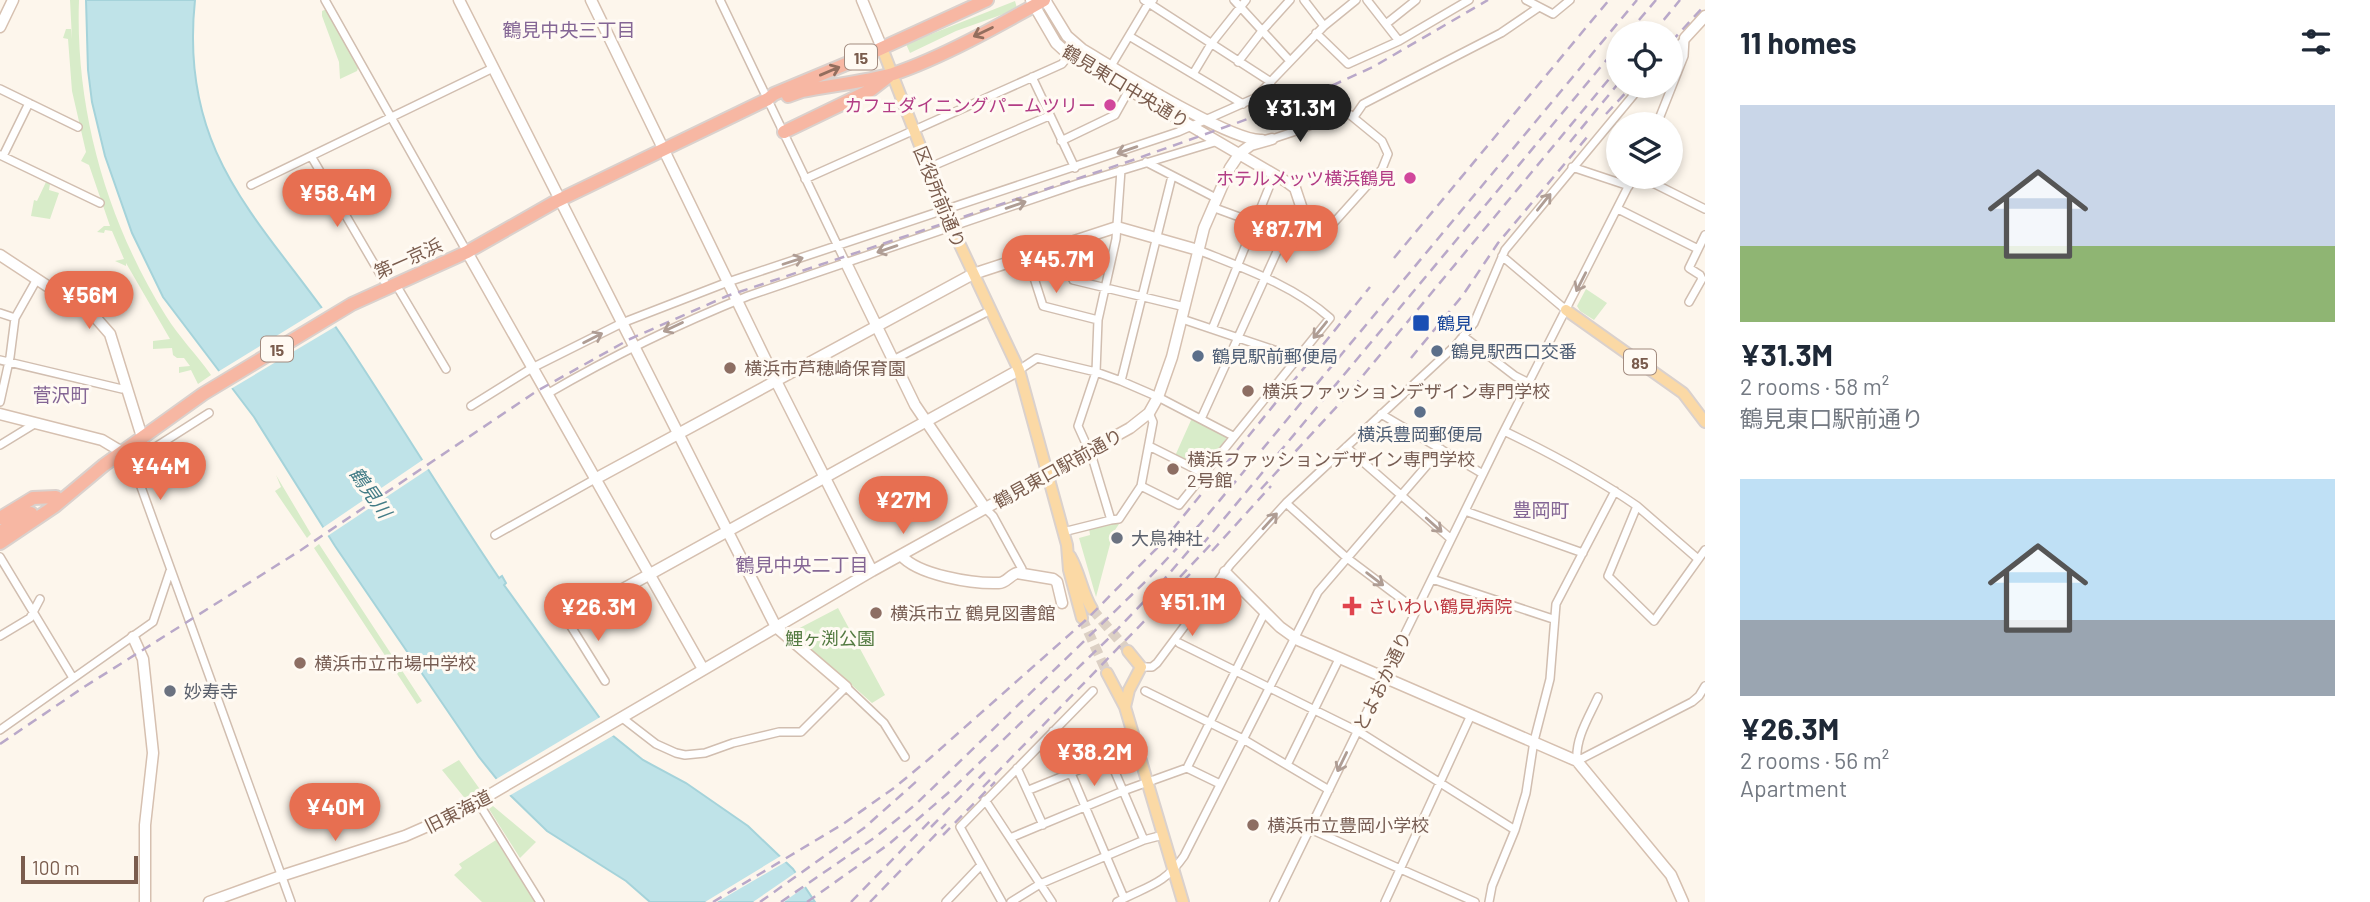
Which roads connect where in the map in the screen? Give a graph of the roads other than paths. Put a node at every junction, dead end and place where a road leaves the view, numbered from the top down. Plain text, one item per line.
1 (13, 0) edge
2 (325, 0) edge
3 (459, 0) edge
4 (591, 0) edge
5 (720, 0) edge
6 (862, 0) edge
7 (988, 0) edge
8 (1234, 0) edge
9 (1290, 0) edge
10 (1304, 0) edge
11 (1356, 0) edge
12 (1367, 0) edge
13 (1416, 0) edge
14 (1526, 0) edge
15 (1570, 0) edge
16 (1038, 1) edge
17 (1148, 1) edge
18 (1466, 1) edge
19 (1243, 3) edge
20 (1539, 7) junction
21 (1705, 16) edge
22 (1386, 24) junction
23 (1324, 26) junction
24 (0, 27) edge
25 (1262, 31) junction
26 (1316, 33) junction
27 (1129, 36) junction
28 (1685, 38) joint
29 (1399, 41) junction
30 (1211, 44) junction
31 (1077, 45) junction
32 (882, 48) junction
33 (1069, 55) junction
34 (1238, 61) junction
35 (1290, 61) junction
36 (1111, 66) junction
37 (493, 68) junction
38 (892, 74) junction
39 (1193, 74) junction
40 (1105, 76) junction
41 (1032, 77) junction
42 (1271, 82) junction
43 (0, 89) edge
44 (1129, 90) junction
45 (1631, 98) edge
46 (768, 99) junction
47 (29, 103) junction
48 (1243, 104) junction
49 (1662, 112) edge
50 (1049, 116) junction
51 (391, 117) junction
52 (1354, 117) junction
53 (1205, 119) junction
54 (1191, 126) junction
55 (78, 127) dead end
56 (1221, 128) junction
57 (913, 130) junction
58 (784, 132) junction
59 (1272, 139) junction
60 (1061, 141) junction
61 (1218, 141) junction
62 (664, 149) junction
63 (1240, 153) junction
64 (1, 156) edge
65 (311, 156) junction
66 (1146, 162) junction
67 (1573, 167) junction
68 (928, 168) junction
69 (1073, 168) junction
70 (1121, 170) junction
71 (1274, 175) junction
72 (1172, 176) junction
73 (1606, 178) edge
74 (805, 179) junction
75 (1077, 184) junction
76 (251, 185) dead end
77 (1628, 189) edge
78 (1666, 189) edge
79 (559, 200) junction
80 (100, 203) dead end
81 (1214, 203) junction
82 (1618, 209) junction
83 (1705, 209) edge
84 (945, 211) junction
85 (1304, 215) junction
86 (1253, 222) junction
87 (1117, 227) junction
88 (951, 228) junction
89 (1705, 235) edge
90 (1156, 238) junction
91 (1063, 244) junction
92 (837, 246) junction
93 (1698, 249) junction
94 (1198, 250) junction
95 (467, 251) junction
96 (0, 255) edge
97 (1027, 256) junction
98 (1502, 256) junction
99 (846, 263) junction
100 (1237, 265) junction
101 (973, 274) junction
102 (1265, 277) junction
103 (37, 279) junction
104 (729, 282) junction
105 (391, 284) junction
106 (1104, 288) junction
107 (1142, 297) junction
108 (737, 300) junction
109 (1689, 302) dead end
110 (1185, 307) junction
111 (991, 310) junction
112 (1566, 310) junction
113 (0, 313) edge
114 (15, 318) junction
115 (1182, 319) junction
116 (1098, 320) junction
117 (622, 323) junction
118 (876, 326) junction
119 (1212, 329) junction
120 (1464, 337) junction
121 (1238, 338) junction
122 (634, 346) junction
123 (1298, 358) junction
124 (0, 360) edge
125 (893, 360) junction
126 (9, 362) junction
127 (532, 368) junction
128 (446, 369) dead end
129 (1019, 370) junction
130 (1096, 372) junction
131 (776, 381) junction
132 (1121, 381) junction
133 (1529, 383) junction
134 (127, 387) junction
135 (547, 394) junction
136 (1158, 397) junction
137 (0, 402) edge
138 (471, 406) dead end
139 (209, 413) dead end
140 (1149, 413) junction
141 (0, 414) edge
142 (1381, 414) junction
143 (1201, 419) junction
144 (926, 421) junction
145 (1705, 422) edge
146 (36, 423) junction
147 (1504, 430) junction
148 (678, 434) junction
149 (1233, 436) junction
150 (142, 437) junction
151 (0, 445) edge
152 (1149, 446) junction
153 (1346, 447) junction
154 (1441, 449) junction
155 (1090, 450) junction
156 (122, 452) junction
157 (132, 462) junction
158 (1047, 473) junction
159 (1205, 474) junction
160 (1483, 474) junction
161 (824, 477) junction
162 (595, 479) junction
163 (82, 482) junction
164 (1141, 486) junction
165 (1615, 491) junction
166 (1401, 495) junction
167 (56, 497) junction
168 (1286, 503) junction
169 (1637, 506) junction
170 (985, 508) junction
171 (1465, 511) junction
172 (0, 518) edge
173 (1111, 520) junction
174 (728, 530) junction
175 (0, 532) edge
176 (1063, 532) junction
177 (495, 535) dead end
178 (1451, 539) junction
179 (0, 543) edge
180 (1705, 550) edge
181 (1583, 553) junction
182 (1069, 554) junction
183 (901, 555) junction
184 (0, 557) edge
185 (1347, 558) junction
186 (1698, 559) junction
187 (170, 570) junction
188 (872, 571) junction
189 (1225, 572) junction
190 (1021, 574) junction
191 (649, 575) junction
192 (1432, 579) junction
193 (40, 599) dead end
194 (1062, 603) dead end
195 (1092, 609) tunnel mouth
196 (1416, 610) junction
197 (1265, 612) junction
198 (33, 614) junction
199 (1082, 618) tunnel mouth
200 (1553, 619) junction
201 (567, 620) joint
202 (776, 628) junction
203 (0, 636) edge
204 (133, 637) junction
205 (1294, 638) junction
206 (1179, 643) dead end
207 (1128, 651) tunnel mouth
208 (1339, 659) junction
209 (1141, 667) junction
210 (703, 669) junction
211 (1235, 671) junction
212 (1107, 673) tunnel mouth
213 (73, 678) junction
214 (1384, 679) junction
215 (605, 681) dead end
216 (1705, 686) edge
217 (846, 687) junction
218 (1269, 688) junction
219 (1093, 691) dead end
220 (1145, 691) dead end
221 (1598, 698) dead end
222 (1125, 707) junction
223 (1314, 710) junction
224 (1471, 715) junction
225 (618, 719) junction
226 (1210, 722) junction
227 (0, 730) edge
228 (1053, 731) junction
229 (1357, 732) junction
230 (1101, 739) dead end
231 (1244, 739) junction
232 (1534, 741) junction
233 (1125, 751) dead end
234 (905, 757) dead end
235 (1109, 758) junction
236 (1577, 761) junction
237 (1287, 765) junction
238 (1017, 768) junction
239 (1187, 768) junction
240 (1071, 774) junction
241 (1440, 782) junction
242 (1147, 783) junction
243 (1220, 784) junction
244 (1028, 790) junction
245 (1328, 790) junction
246 (1123, 791) junction
247 (985, 800) junction
248 (478, 802) junction
249 (1086, 807) junction
250 (1043, 825) junction
251 (1310, 830) junction
252 (1515, 830) junction
253 (1163, 835) junction
254 (1010, 838) junction
255 (1144, 840) junction
256 (1106, 856) junction
257 (981, 865) junction
258 (1400, 869) junction
259 (1174, 871) junction
260 (281, 876) junction
261 (1040, 884) junction
262 (1121, 900) edge
263 (145, 902) edge
264 (209, 902) edge
265 (291, 902) edge
266 (540, 902) edge
267 (946, 902) edge
268 (1002, 902) edge
269 (1011, 902) edge
270 (1052, 902) edge
271 (1183, 902) edge
272 (1274, 902) edge
273 (1385, 902) edge
274 (1475, 902) edge
275 (1489, 902) edge
276 (1683, 902) edge

1 - 24 street
2 - 51 street
3 - 37 street
4 - 62 street
5 - 46 street
6 - 32 street, 区役所前通り
7 - 32 highway, 第一京浜 / 15
8 - 19 street
9 - 25 street
10 - 23 street
11 - 23 street
12 - 22 street
13 - 22 street
14 - 20 street
15 - 20 street
16 - 31 street, 鶴見東口中央通り
16 - 33 street, 鶴見東口中央通り
16 -> 38 highway, 第一京浜 / 15
17 - 27 street
17 - 30 street
18 - 29 street
19 - 25 street
19 - 30 street
20 - 52 street
21 - 28 street
22 - 29 street
23 - 26 street
25 - 34 street
25 - 35 street
26 - 29 street
26 - 35 street
27 - 36 street
27 - 39 street
28 - 49 street
30 - 34 street
30 - 39 street
31 - 33 street
31 - 36 street, 鶴見東口中央通り
32 - 38 main road, 区役所前通り
46 -> 32 highway, 第一京浜 / 15
33 - 40 street, 鶴見東口中央通り
33 - 41 street
34 - 42 street
35 - 42 street
36 - 40 street
36 - 53 street, 鶴見東口中央通り
37 - 51 street
37 - 79 street
38 - 46 highway, 第一京浜 / 15
38 - 57 main road, 区役所前通り
38 - 58 highway, 15
39 - 48 street
40 - 44 street, 鶴見東口中央通り
41 - 50 street
41 - 57 street
42 - 48 street
43 - 47 street
44 - 54 street, 鶴見東口中央通り
44 - 60 street
45 - 67 street
46 - 58 street
46 - 62 highway, 第一京浜 / 15
47 - 55 street
47 - 64 street
48 - 53 street
50 - 60 street
50 - 68 street
51 - 65 street
51 - 95 street
52 - 59 street
52 - 85 street
53 - 54 street
53 - 56 street, 鶴見東口中央通り
54 - 61 street, 鶴見東口中央通り
54 -> 69 street
56 - 59 street
56 - 63 street
57 - 68 main road, 区役所前通り
57 - 74 street
58 - 74 street
59 - 63 street
60 - 69 street
61 - 63 street, 鶴見東口中央通り
61 - 66 street
62 - 79 highway, 第一京浜 / 15
62 - 104 street
63 - 71 street, 鶴見東口中央通り
63 - 81 street, 鶴見東口駅前通り
64 - 80 street
65 - 76 street
65 - 105 street
66 - 70 street
66 - 72 street
67 - 73 street
98 -> 67 street
68 - 84 main road, 区役所前通り
69 - 75 street
69 - 84 street
70 - 75 street
70 - 87 street
71 - 85 street, 鶴見東口中央通り
71 - 86 street
72 - 81 street
72 - 90 street
74 - 92 street
88 -> 75 street
77 - 82 street, とよおか通り
78 - 83 street
79 - 95 highway, 第一京浜 / 15
79 - 117 street
81 - 86 street
81 - 94 street, 鶴見東口駅前通り
82 - 93 street
82 -> 112 street, とよおか通り
84 - 88 main road, 区役所前通り
84 - 92 street
85 - 102 street
86 - 100 street
87 - 90 street
87 - 91 street
87 - 106 street
88 -> 99 street
88 - 101 main road, 区役所前通り
89 - 93 street
90 - 94 street
90 - 107 street
91 - 97 street
91 - 106 street
92 - 99 street
104 -> 92 street
93 - 109 street
94 - 100 street
94 - 110 street, 鶴見東口駅前通り
95 - 105 highway, 第一京浜 / 15
95 - 127 street
96 - 103 street
97 - 101 street
97 - 116 street
98 - 112 street
98 - 120 street
99 - 108 street
99 - 118 street
100 - 102 street
100 - 119 street
101 - 111 main road, 区役所前通り
101 - 118 street
102 - 121 street
102 -> 123 street
103 - 114 street
103 - 134 street
104 - 108 street
104 - 117 street
105 - 128 street
105 - 150 highway, 第一京浜 / 15
106 - 107 street
106 - 116 street
107 - 110 street
107 - 132 street
108 -> 122 street
108 - 131 street
110 - 115 street, 鶴見東口駅前通り
111 - 125 street
111 - 129 main road, 区役所前通り
112 - 133 street, とよおか通り
112 - 145 main road, 85
113 - 114 street
114 - 126 street
115 - 119 street
115 - 136 street, 鶴見東口駅前通り
116 - 130 street
117 - 122 street
127 -> 117 street
118 - 125 street
118 - 131 street
119 - 121 street
120 - 133 street
120 - 142 street
121 - 123 street
121 - 143 street
122 - 135 street
122 - 148 street
123 - 149 street
124 - 126 street
125 - 144 street
126 - 134 street
126 - 137 street
127 - 135 street
127 - 138 street
129 - 130 street
129 - 144 street
129 - 158 main road, 区役所前通り
130 - 132 street
130 - 155 street
131 - 148 street
131 - 161 street
132 - 136 street
133 - 147 street, とよおか通り
134 - 150 street
135 - 162 street
136 - 140 street, 鶴見東口駅前通り
136 - 143 street
139 - 157 street
140 - 152 street
140 - 155 street, 鶴見東口駅前通り
141 - 146 street
142 - 153 street
142 - 154 street
143 - 149 street
144 - 161 street
144 - 170 street
146 - 151 street
146 - 156 street
147 - 160 street, とよおか通り
147 - 165 street
148 - 162 street
148 - 174 street
149 - 159 street
150 - 156 highway, 第一京浜 / 15
152 - 159 street
152 - 164 street
153 - 166 street
153 - 168 street
154 - 160 street
154 - 166 street
155 - 158 street, 鶴見東口駅前通り
155 - 173 street
156 - 157 street
156 - 163 highway, 第一京浜 / 15
157 - 187 street
158 - 170 street, 鶴見東口駅前通り
158 - 176 main road, 区役所前通り
159 - 164 street
160 - 171 street, とよおか通り
161 - 174 street
161 - 188 street
162 - 177 street
162 - 191 street
163 - 167 highway, 第一京浜 / 15
163 - 179 highway, 第一京浜 / 15
164 - 173 street
165 - 169 street
165 - 181 street
166 -> 178 street
166 - 185 street
167 - 172 highway, 第一京浜 / 15
167 - 175 highway, 第一京浜 / 15
168 - 185 street
189 -> 168 street
169 - 186 street
169 - 186 street
170 - 183 street, 鶴見東口駅前通り
170 - 190 street
171 - 178 street, とよおか通り
171 - 181 street
173 - 176 street
174 - 191 street
174 - 202 street
176 - 182 main road, 区役所前通り
178 - 192 street, とよおか通り
180 - 186 street
181 - 200 street
182 - 195 main road, 区役所前通り
182 - 199 main road, 区役所前通り
183 - 188 street, 鶴見東口駅前通り
183 - 190 street
184 - 198 street
185 -> 196 street
185 - 205 street
187 - 204 street
187 - 260 street
188 - 202 street, 鶴見東口駅前通り
189 - 197 street
189 - 209 street
190 - 194 street
191 - 201 street
191 - 210 street
192 - 196 street, とよおか通り
192 - 200 street
193 - 198 street
196 - 214 street, とよおか通り
197 - 205 street
197 - 211 street
198 - 203 street
198 - 213 street
200 - 232 street
201 - 215 street
202 - 210 street, 鶴見東口駅前通り
202 - 217 street
204 - 213 street
204 - 263 street
205 - 208 street
205 - 218 street
206 - 211 street
207 - 209 main road
208 - 214 street
208 - 223 street
209 - 222 main road
210 - 225 street, 鶴見東口駅前通り
211 - 218 street
211 - 226 street
212 - 222 main road
213 - 227 street
214 - 224 street
214 - 229 street, とよおか通り
216 - 236 street
217 - 225 street
217 - 234 street
218 - 223 street
218 - 231 street
219 - 228 street
220 - 226 street
221 - 236 street
222 - 242 main road
223 - 229 street
223 - 237 street
224 - 232 street
224 - 241 street
225 - 248 street, 旧東海道
226 - 231 street
226 - 239 street
228 - 238 street
228 - 240 street
229 - 241 street
229 -> 245 street, とよおか通り
230 - 235 street
231 - 237 street
231 - 243 street
232 - 236 street
232 - 252 street
233 - 235 street
235 - 240 street
235 - 246 street
236 - 276 street
237 - 245 street
238 - 244 street
238 - 247 street
239 - 242 street
239 - 243 street
240 - 244 street
240 - 249 street
241 - 252 street
241 - 258 street
242 - 246 street
242 - 253 main road
243 - 259 street
244 - 250 street
245 - 251 street, とよおか通り
246 - 249 street
246 - 255 street
247 - 254 street
247 - 257 street
248 - 260 street, 旧東海道
248 - 266 street
249 - 250 street
249 - 256 street
250 - 254 street
251 - 258 street
251 - 272 street, とよおか通り
252 - 275 street
253 - 255 street
253 - 259 main road
254 - 261 street
255 - 256 street
256 - 261 street
256 - 262 street
257 - 267 street
257 - 268 street
258 - 273 street
258 - 274 street
259 - 262 street
259 - 271 main road
260 - 264 street, 旧東海道
260 - 265 street
261 - 269 street
261 - 270 street

